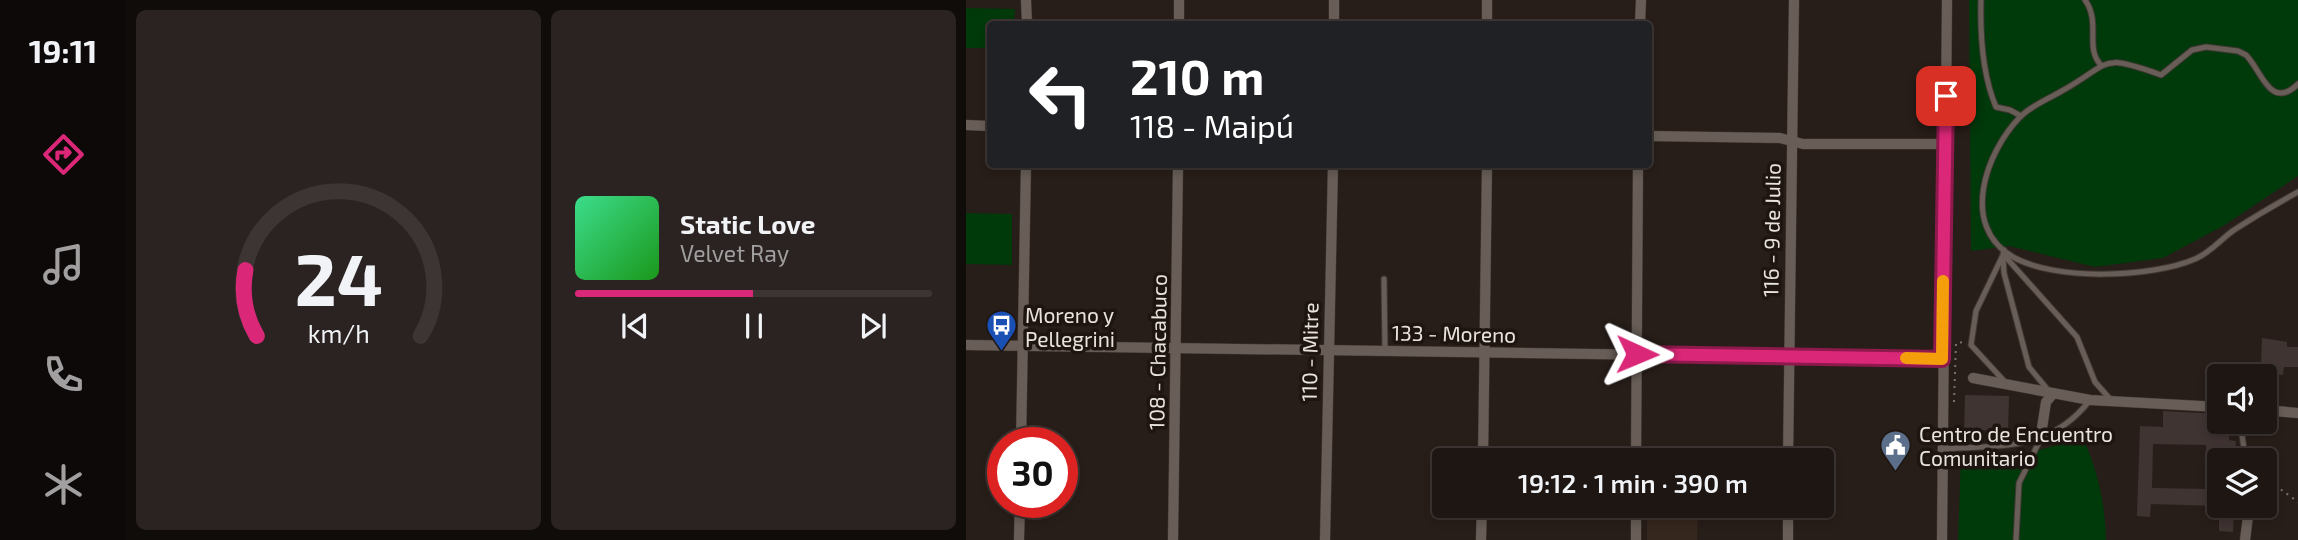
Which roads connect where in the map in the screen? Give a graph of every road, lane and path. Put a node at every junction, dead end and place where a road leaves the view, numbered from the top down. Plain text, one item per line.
1 (1027, 0) edge
2 (1179, 0) edge
3 (1334, 0) edge
4 (1487, 0) edge
5 (1641, 0) edge
6 (1794, 0) edge
7 (1947, 0) edge
8 (1980, 0) edge
9 (2085, 0) edge
10 (1027, 21) edge
11 (1179, 21) edge
12 (1334, 21) edge
13 (1487, 21) edge
14 (1640, 21) edge
15 (2101, 64) junction
16 (2298, 84) edge
17 (2021, 116) junction
18 (966, 125) edge
19 (987, 126) edge
20 (1652, 136) edge
21 (1791, 140) junction
22 (1946, 144) junction
23 (1026, 168) edge
24 (1178, 168) edge
25 (1333, 168) edge
26 (1487, 168) edge
27 (1638, 168) edge
28 (2298, 192) edge
29 (2003, 252) junction
30 (1384, 279) dead end
31 (966, 345) edge
32 (1023, 347) junction
33 (1176, 349) junction
34 (1328, 350) junction
35 (1385, 351) junction
36 (1486, 353) junction
37 (1637, 354) junction
38 (1789, 356) junction
39 (1942, 359) junction
40 (1973, 378) dead end
41 (2006, 383) junction
42 (2052, 395) junction
43 (2090, 400) junction
44 (2113, 402) junction
45 (2207, 406) edge
46 (2277, 411) edge
47 (2298, 413) edge
48 (1021, 427) edge
49 (2041, 434) junction
50 (1483, 448) edge
51 (1636, 448) edge
52 (1788, 448) edge
53 (1942, 449) junction
54 (2277, 487) edge
55 (2298, 502) edge
56 (1020, 518) edge
57 (1482, 518) edge
58 (1636, 518) edge
59 (1788, 518) edge
60 (2248, 518) edge
61 (1019, 540) edge
62 (1173, 540) edge
63 (1325, 540) edge
64 (1481, 540) edge
65 (1636, 540) edge
66 (1788, 540) edge
67 (1942, 540) edge
68 (2016, 540) edge
69 (2245, 540) edge

1 - 10 street
2 - 11 street
3 - 12 street
4 - 13 street
5 - 14 street
6 - 21 street, 116 - 9 de Julio
7 - 22 street
8 - 17 lane
9 - 15 lane
15 - 16 lane
15 - 17 lane
17 - 29 lane
18 - 19 street
20 - 21 street
21 - 22 street
21 - 38 street, 116 - 9 de Julio
22 - 39 street
23 - 32 street
24 - 33 street, 108 - Chacabuco
25 - 34 street, 110 - Mitre
26 - 36 street
27 - 37 street
28 - 29 lane
29 - 41 lane
29 - 42 lane
29 - 44 lane
30 - 35 lane
31 - 32 street, 133 - Moreno
32 - 33 street, 133 - Moreno
32 - 48 street
33 - 34 street, 133 - Moreno
33 - 62 street, 108 - Chacabuco
34 - 35 street, 133 - Moreno
34 - 63 street, 110 - Mitre
35 - 36 street, 133 - Moreno
36 - 37 street, 133 - Moreno
36 - 50 street
37 - 38 street, 133 - Moreno
37 - 51 street
38 - 39 street, 133 - Moreno
38 - 52 street, 116 - 9 de Julio
39 - 53 street
40 - 41 street
41 - 42 street
42 - 43 street
42 - 49 street
43 - 44 street
43 - 49 lane
44 - 45 street
46 - 47 street
49 - 53 lane
49 - 68 lane
53 - 67 street
54 - 55 path
56 - 61 street
57 - 64 street
58 - 65 street
59 - 66 street
60 - 69 street

